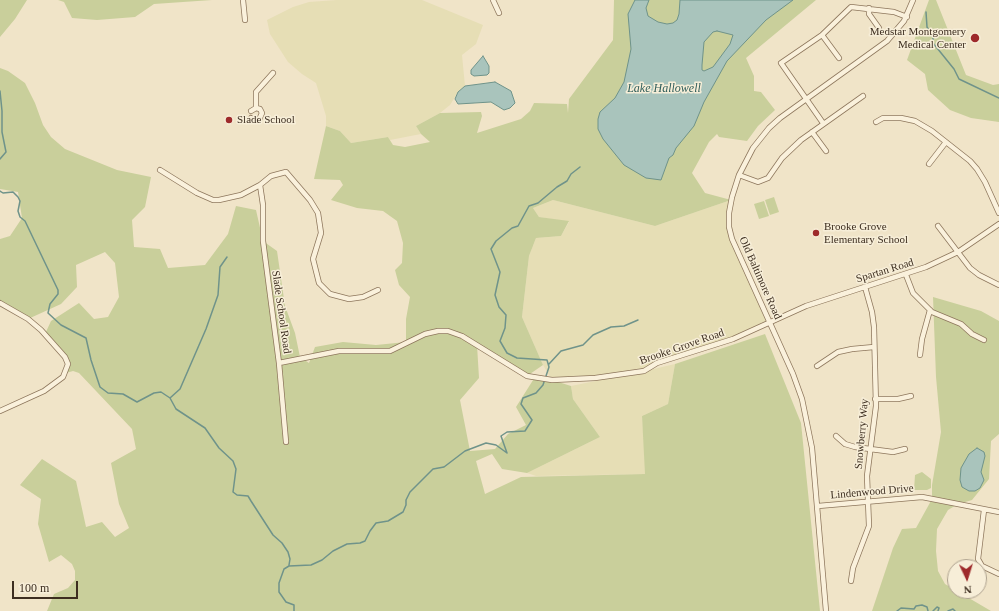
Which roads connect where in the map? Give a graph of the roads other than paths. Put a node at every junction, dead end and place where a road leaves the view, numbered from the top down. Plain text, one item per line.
1 (243, 0) edge
2 (493, 0) edge
3 (913, 0) edge
4 (869, 8) junction
5 (499, 13) dead end
6 (907, 17) junction
7 (245, 20) dead end
8 (879, 28) dead end
9 (822, 35) junction
10 (839, 58) dead end
11 (273, 73) dead end
12 (863, 96) dead end
13 (806, 100) junction
14 (256, 108) junction
15 (251, 111) dead end
16 (252, 118) dead end
17 (876, 122) dead end
18 (824, 123) junction
19 (812, 132) junction
20 (946, 142) junction
21 (826, 151) dead end
22 (929, 164) dead end
23 (160, 170) dead end
24 (739, 175) junction
25 (260, 185) junction
26 (999, 213) edge
27 (999, 224) edge
28 (938, 226) dead end
29 (958, 252) junction
30 (906, 274) junction
31 (999, 285) edge
32 (866, 287) junction
33 (378, 290) dead end
34 (0, 303) edge
35 (930, 310) junction
36 (769, 323) junction
37 (984, 340) dead end
38 (874, 347) junction
39 (920, 355) dead end
40 (279, 363) junction
41 (817, 366) dead end
42 (911, 396) dead end
43 (875, 399) junction
44 (0, 411) edge
45 (836, 436) dead end
46 (286, 442) dead end
47 (871, 449) junction
48 (905, 449) dead end
49 (868, 501) junction
50 (818, 506) junction
51 (984, 510) junction
52 (999, 512) edge
53 (999, 574) edge
54 (851, 581) dead end
55 (826, 611) edge

1 - 7 street
2 - 5 street
3 - 6 street, Old Baltimore Road
4 - 6 street
4 - 8 street
4 - 9 street
6 - 13 street, Old Baltimore Road
9 - 10 street
9 - 13 street
11 - 14 street
12 - 18 street
13 - 18 street
13 - 24 street, Old Baltimore Road
14 - 15 street
14 - 16 street
17 - 20 street
18 - 19 street
19 - 21 street
19 - 24 street
20 - 22 street
20 - 26 street
23 - 25 street
24 - 36 street, Old Baltimore Road
25 - 33 street
25 - 40 street, Slade School Road
27 - 29 street, Spartan Road
28 - 29 street
29 - 30 street, Spartan Road
29 - 31 street
30 - 32 street, Spartan Road
30 - 35 street
32 - 36 street, Spartan Road
32 - 38 street, Snowberry Way
34 - 44 street
35 - 37 street
35 - 39 street
36 - 40 street, Brooke Grove Road
36 - 50 street, Old Baltimore Road
38 - 41 street
38 - 43 street, Snowberry Way
40 - 46 street, Slade School Road
42 - 43 street
43 - 47 street, Snowberry Way
45 - 47 street
47 - 48 street
47 - 49 street, Snowberry Way
49 - 50 street, Lindenwood Drive
49 - 51 street, Lindenwood Drive
49 - 54 street, Snowberry Way
50 - 55 street, Old Baltimore Road
51 - 52 street, Lindenwood Drive
51 - 53 street

